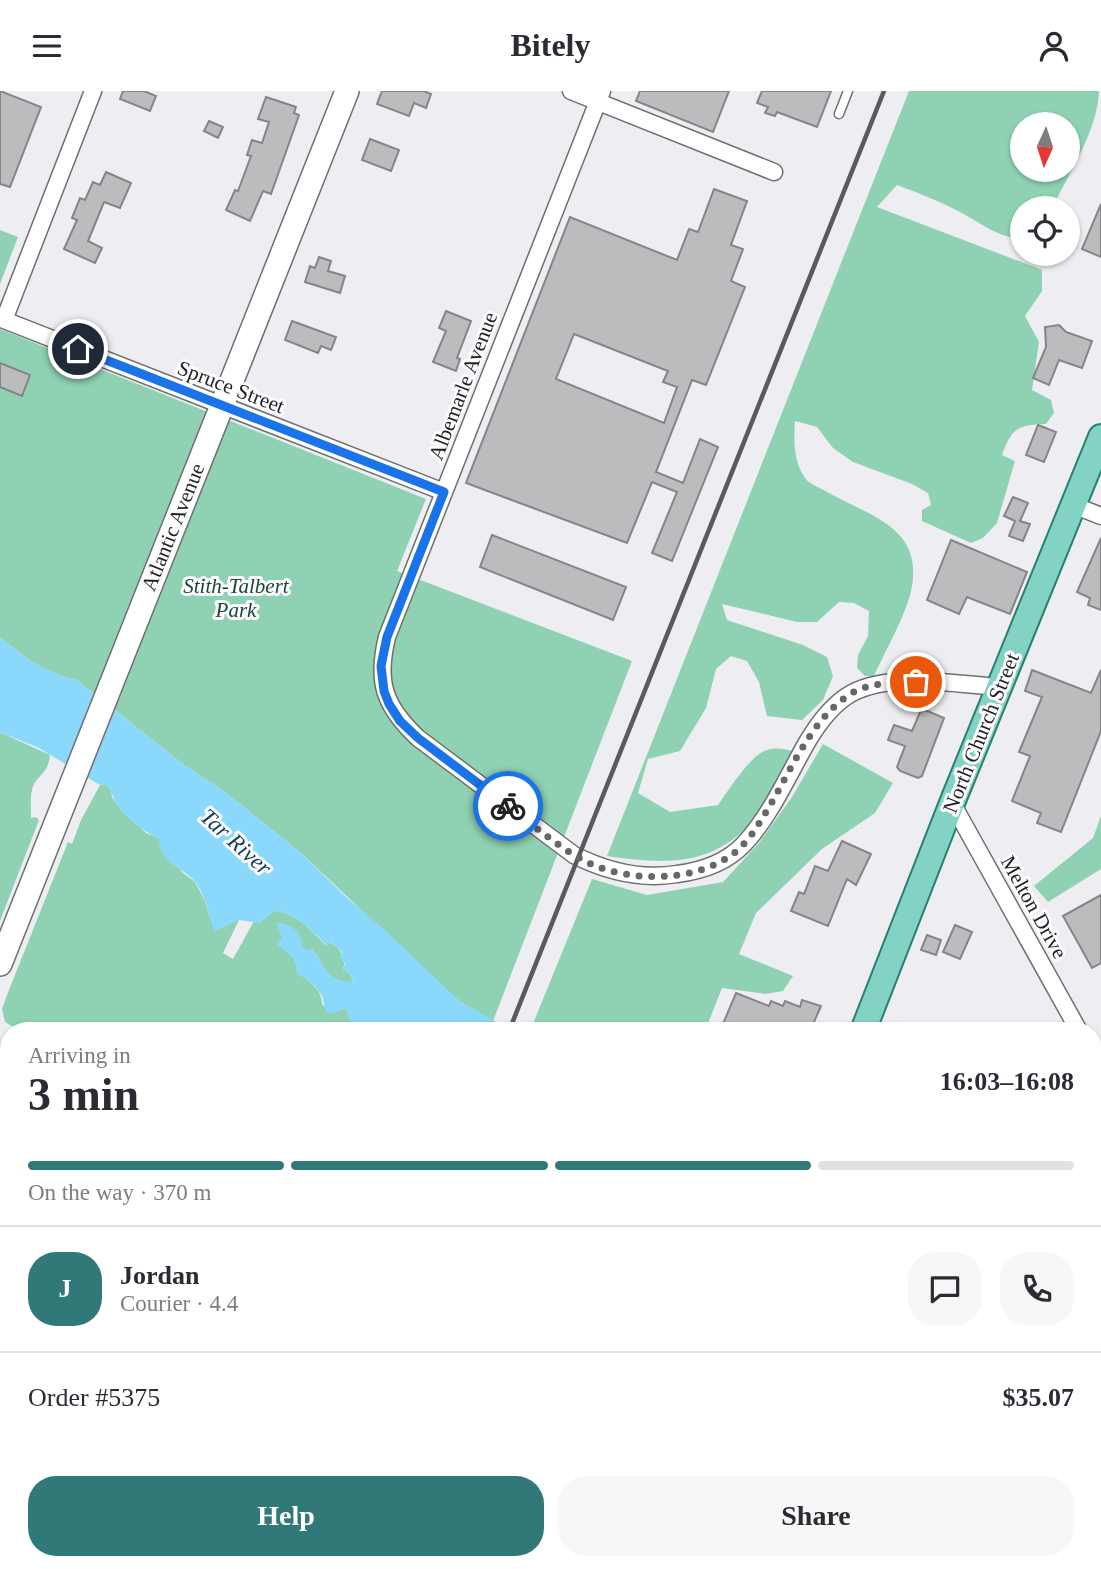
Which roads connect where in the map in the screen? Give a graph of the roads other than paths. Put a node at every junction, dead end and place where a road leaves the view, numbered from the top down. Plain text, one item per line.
1 (93, 91) edge
2 (347, 91) edge
3 (571, 91) edge
4 (848, 91) edge
5 (600, 96) edge
6 (839, 114) dead end
7 (775, 172) dead end
8 (222, 407) junction
9 (1101, 437) edge
10 (444, 492) junction
11 (1073, 505) junction
12 (1101, 516) edge
13 (999, 687) junction
14 (952, 803) junction
15 (0, 964) edge
16 (867, 1022) edge
17 (1074, 1022) edge

1 - 8 street, Spruce Street
2 - 8 main road, Atlantic Avenue
3 - 5 street
4 - 6 lane
5 - 7 street
5 - 10 street, Albemarle Avenue
8 - 10 street, Spruce Street
8 - 15 main road, Atlantic Avenue
9 - 11 main road, North Church Street
10 - 13 street, Albemarle Avenue
11 - 12 street
11 - 13 main road, North Church Street
13 - 14 main road, North Church Street
14 - 16 main road, North Church Street
14 - 17 street, Melton Drive

